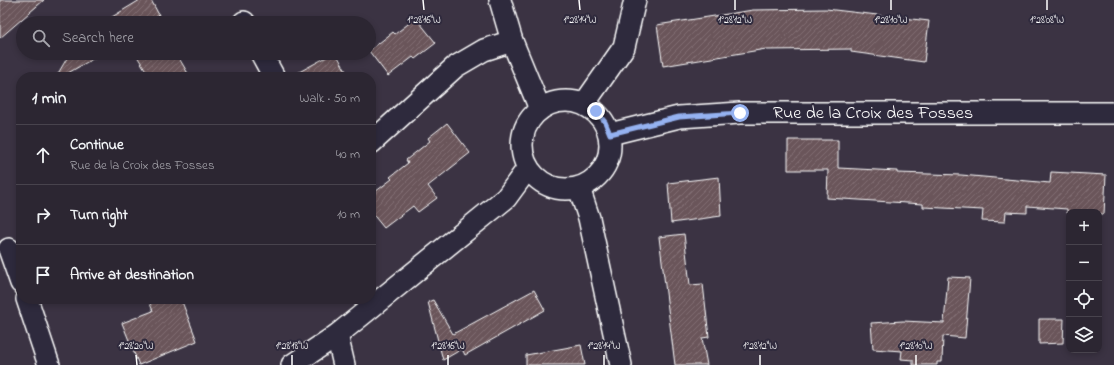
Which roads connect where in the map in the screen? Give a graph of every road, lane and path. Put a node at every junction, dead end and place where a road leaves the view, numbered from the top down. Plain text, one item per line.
1 (500, 0) edge
2 (635, 0) edge
3 (512, 41) junction
4 (265, 60) edge
5 (271, 72) edge
6 (584, 104) junction
7 (540, 109) junction
8 (1114, 113) edge
9 (610, 134) junction
10 (376, 138) edge
11 (528, 168) junction
12 (579, 188) junction
13 (10, 249) dead end
14 (16, 267) edge
15 (29, 304) edge
16 (338, 335) junction
17 (49, 365) edge
18 (292, 365) edge
19 (344, 365) edge
20 (621, 365) edge

1 - 3 street
2 - 6 street
3 - 7 street
3 - 10 street
4 - 5 street
6 - 7 street
6 - 9 street
7 - 11 street
8 - 9 street, Rue de la Croix des Fosses
9 - 12 street
11 - 12 street
11 - 16 street
12 - 20 street
13 - 14 street
15 - 17 street
16 - 18 street
16 - 19 street

